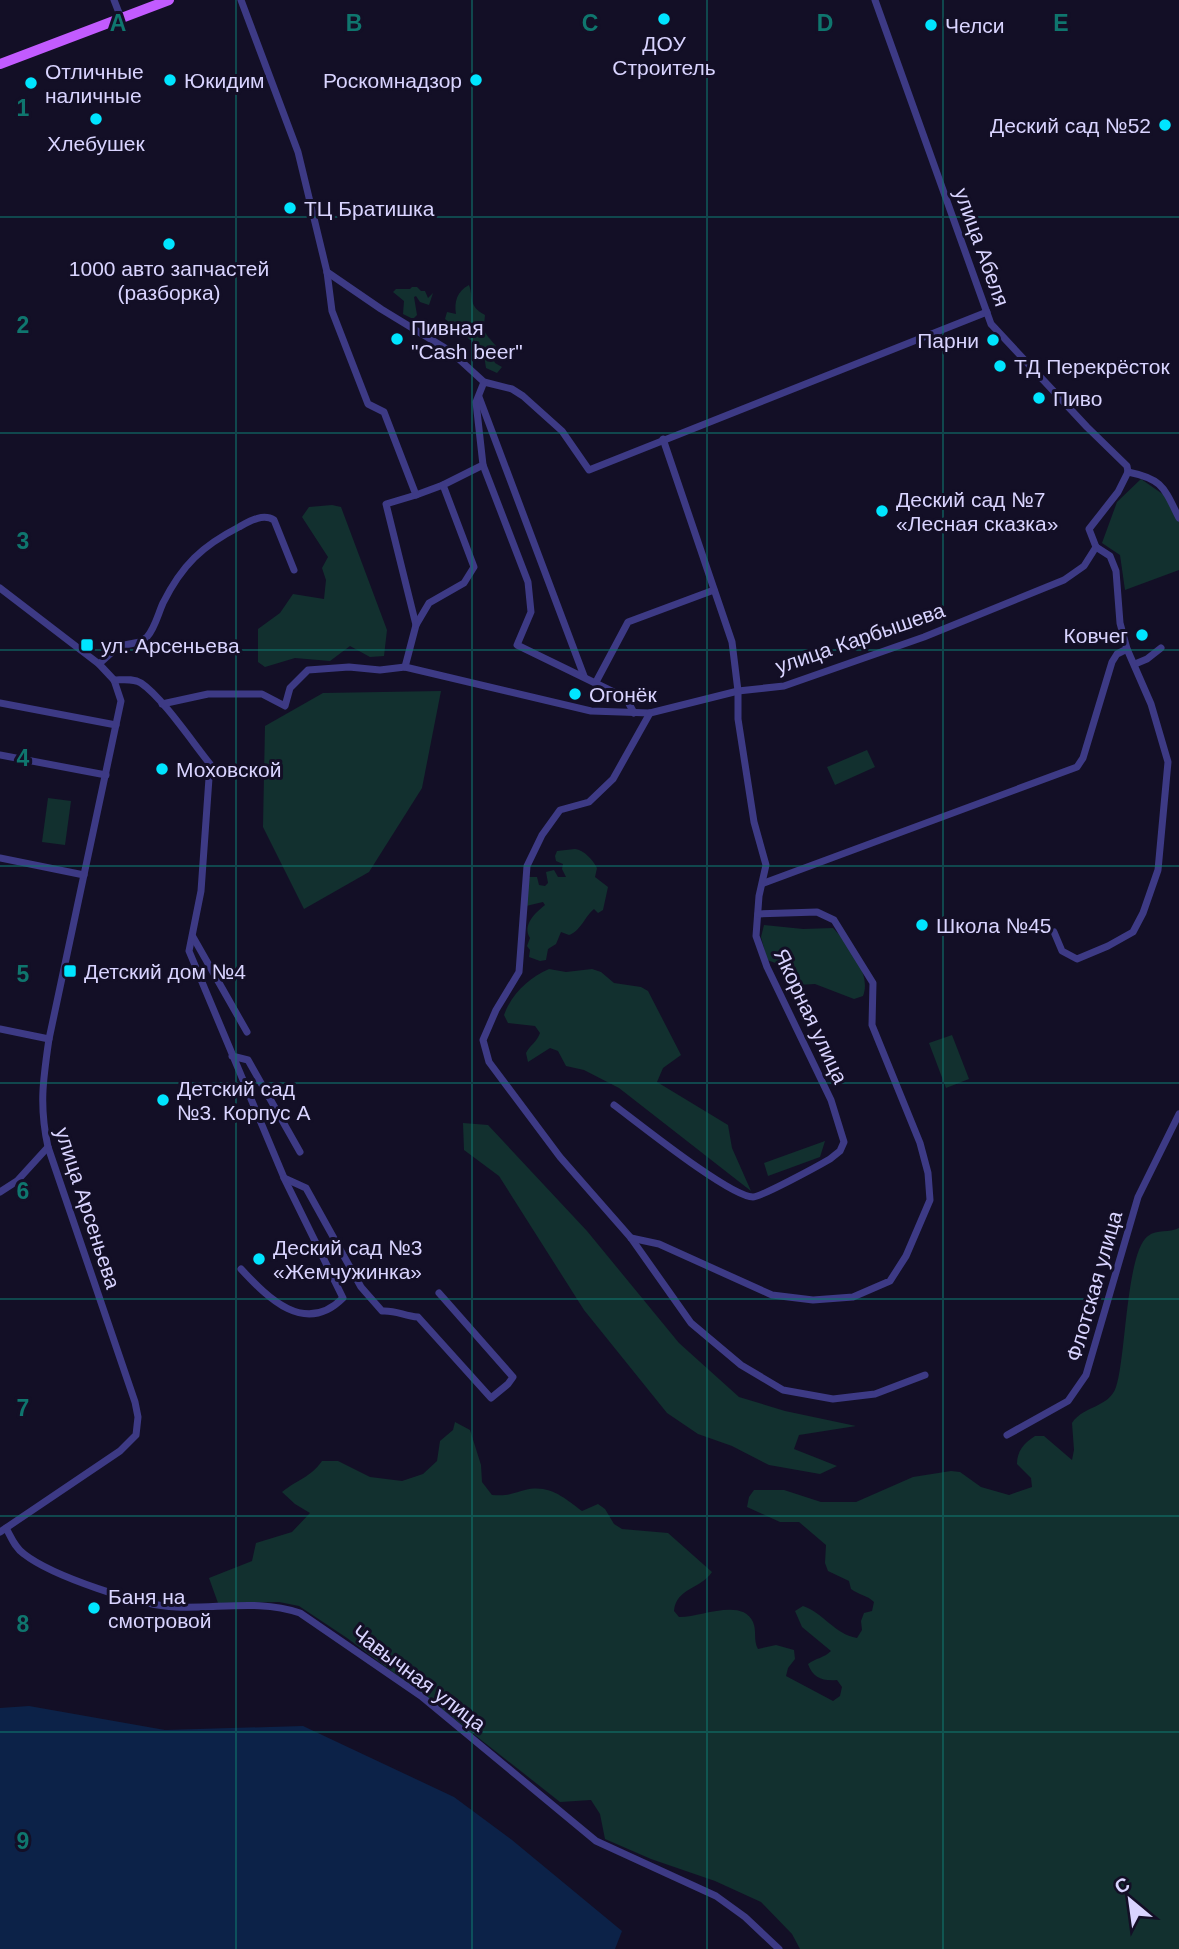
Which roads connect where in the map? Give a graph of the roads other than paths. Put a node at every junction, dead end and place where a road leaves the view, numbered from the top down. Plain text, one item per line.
1 (114, 0) edge
2 (169, 0) edge
3 (241, 0) edge
4 (875, 0) edge
5 (121, 18) junction
6 (0, 64) edge
7 (327, 272) junction
8 (987, 312) junction
9 (484, 382) junction
10 (479, 396) junction
11 (663, 439) junction
12 (483, 465) junction
13 (1128, 472) junction
14 (443, 485) junction
15 (416, 495) junction
16 (1179, 519) edge
17 (1096, 547) junction
18 (294, 570) dead end
19 (0, 589) edge
20 (714, 590) junction
21 (416, 625) junction
22 (1161, 648) dead end
23 (1127, 649) junction
24 (99, 664) junction
25 (1135, 664) junction
26 (405, 667) junction
27 (584, 677) junction
28 (114, 680) junction
29 (596, 682) junction
30 (738, 691) junction
31 (0, 703) edge
32 (162, 704) junction
33 (634, 713) junction
34 (650, 713) junction
35 (116, 725) junction
36 (0, 755) edge
37 (106, 775) junction
38 (0, 858) edge
39 (84, 875) junction
40 (764, 883) junction
41 (758, 914) junction
42 (1054, 932) dead end
43 (192, 936) junction
44 (0, 1029) edge
45 (247, 1032) dead end
46 (49, 1039) junction
47 (232, 1056) junction
48 (614, 1105) dead end
49 (1179, 1114) edge
50 (48, 1147) junction
51 (300, 1152) dead end
52 (284, 1177) junction
53 (0, 1192) edge
54 (631, 1238) junction
55 (241, 1269) dead end
56 (439, 1293) dead end
57 (925, 1375) dead end
58 (1007, 1435) dead end
59 (3, 1530) edge
60 (779, 1949) edge

1 - 5 street
2 - 5 main road
3 - 7 street
4 - 8 street, улица Абеля
5 - 6 main road
7 - 9 street
7 - 15 street
8 - 11 street
8 - 13 street, улица Абеля
9 - 10 street
9 - 11 street
10 - 12 street
10 - 27 street
11 - 20 street, Якорная улица
12 - 14 street
12 - 27 street
13 - 16 street, улица Абеля
13 - 17 street
14 - 15 street
14 - 21 street
15 - 21 street
17 - 23 street
17 - 30 street, улица Карбышева
18 - 24 street
19 - 24 street
20 - 29 street
20 - 30 street, Якорная улица
21 - 26 street
22 - 25 street
23 - 25 street
23 - 40 street
24 - 28 street
25 - 42 street
26 - 32 street, улица Карбышева
26 - 33 street, улица Карбышева
27 - 29 street
28 - 32 street
28 - 35 street, улица Арсеньева
29 - 33 street
30 - 34 street, улица Карбышева
30 - 40 street, Якорная улица
31 - 35 street
32 - 43 street
33 - 34 street, улица Карбышева
34 - 54 street
35 - 37 street, улица Арсеньева
36 - 37 street
37 - 39 street, улица Арсеньева
38 - 39 street
39 - 46 street, улица Арсеньева
40 - 41 street, Якорная улица
41 - 48 street, Якорная улица
41 - 54 street
43 - 45 street
43 - 47 street
44 - 46 street
46 - 50 street, улица Арсеньева
47 - 51 street
47 - 52 street
49 - 58 street, Флотская улица
50 - 53 street
50 - 59 street, улица Арсеньева
52 - 55 street
52 - 56 street
54 - 57 street
59 - 60 street, Чавычная улица

